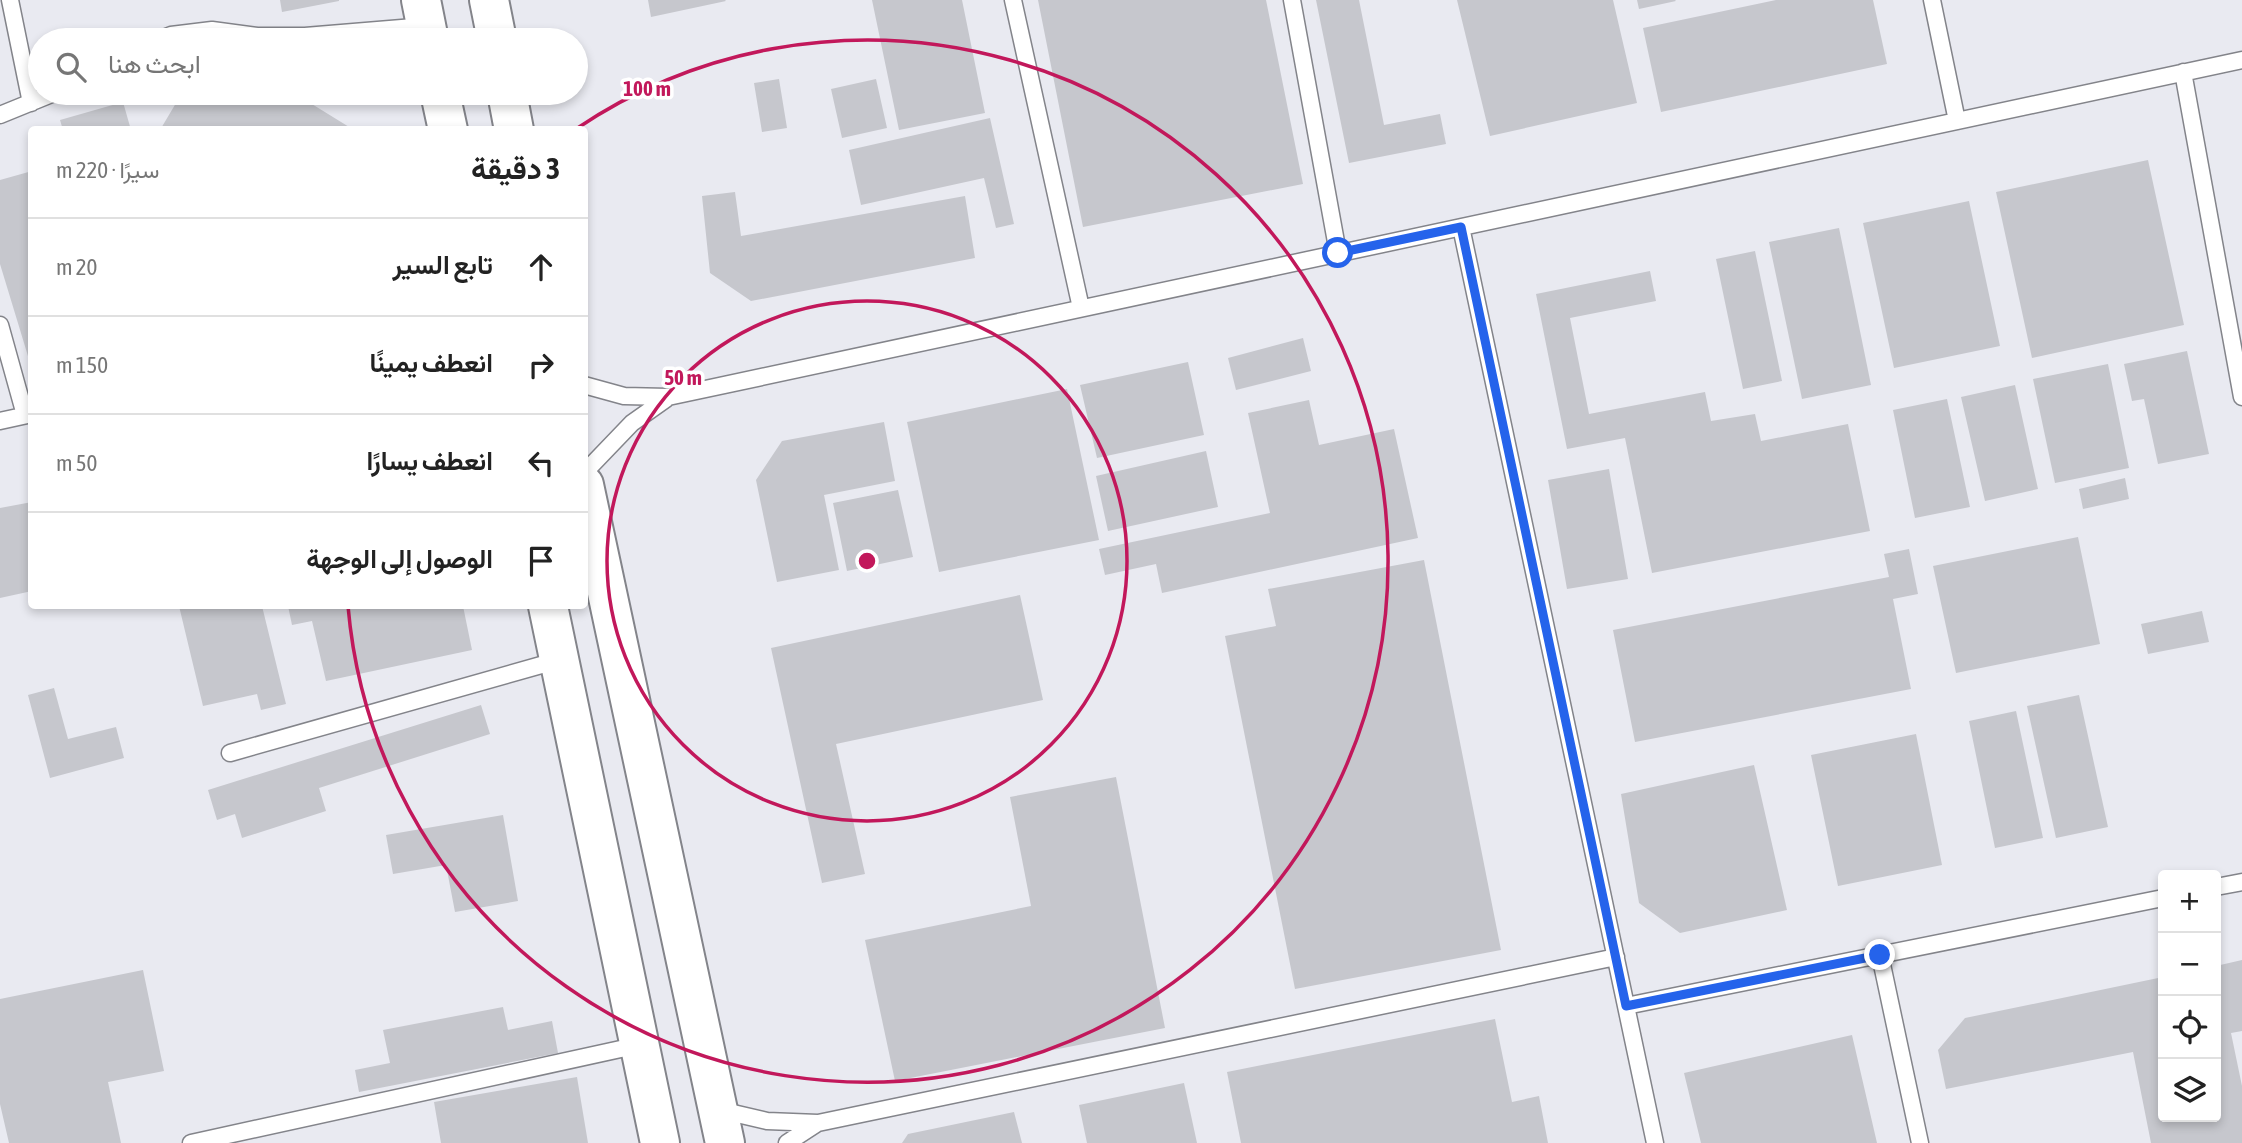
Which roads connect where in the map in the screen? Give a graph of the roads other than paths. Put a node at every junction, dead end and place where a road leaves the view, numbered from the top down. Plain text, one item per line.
1 (9, 0) edge
2 (1013, 0) edge
3 (1292, 0) edge
4 (1932, 0) edge
5 (426, 22) edge
6 (374, 28) edge
7 (2242, 60) edge
8 (2183, 72) junction
9 (28, 85) edge
10 (28, 104) edge
11 (443, 105) edge
12 (509, 105) edge
13 (0, 115) edge
14 (1957, 121) junction
15 (447, 126) edge
16 (513, 126) edge
17 (1461, 227) junction
18 (1338, 253) junction
19 (1081, 308) junction
20 (0, 325) edge
21 (588, 386) edge
22 (668, 397) junction
23 (2242, 397) edge
24 (28, 414) edge
25 (0, 421) edge
26 (588, 469) edge
27 (588, 504) edge
28 (549, 609) edge
29 (559, 660) junction
30 (230, 753) dead end
31 (2242, 882) edge
32 (2221, 886) edge
33 (2158, 899) edge
34 (1880, 955) junction
35 (1616, 957) junction
36 (1626, 1006) junction
37 (639, 1045) junction
38 (818, 1123) junction
39 (721, 1126) edge
40 (191, 1143) edge
41 (660, 1143) edge
42 (787, 1143) edge
43 (1655, 1143) edge
44 (1920, 1143) edge

1 - 9 lane
2 - 19 lane
3 - 18 lane
4 - 14 lane
5 - 6 lane
7 - 8 lane
8 - 14 lane
8 - 23 lane
10 - 13 lane
11 - 15 main road
12 - 16 main road
14 - 17 lane
17 - 18 lane
17 - 35 lane
18 - 19 lane
19 - 22 lane
20 - 24 lane
21 - 22 lane
22 - 26 lane
24 - 25 lane
27 - 39 main road
28 - 29 main road
29 - 30 lane
29 - 37 main road
31 - 32 lane
33 - 34 lane
34 - 36 lane
34 - 44 lane
35 - 36 lane
35 - 38 lane
36 - 43 lane
37 - 40 lane
37 - 41 main road
38 - 39 lane
38 - 42 lane

